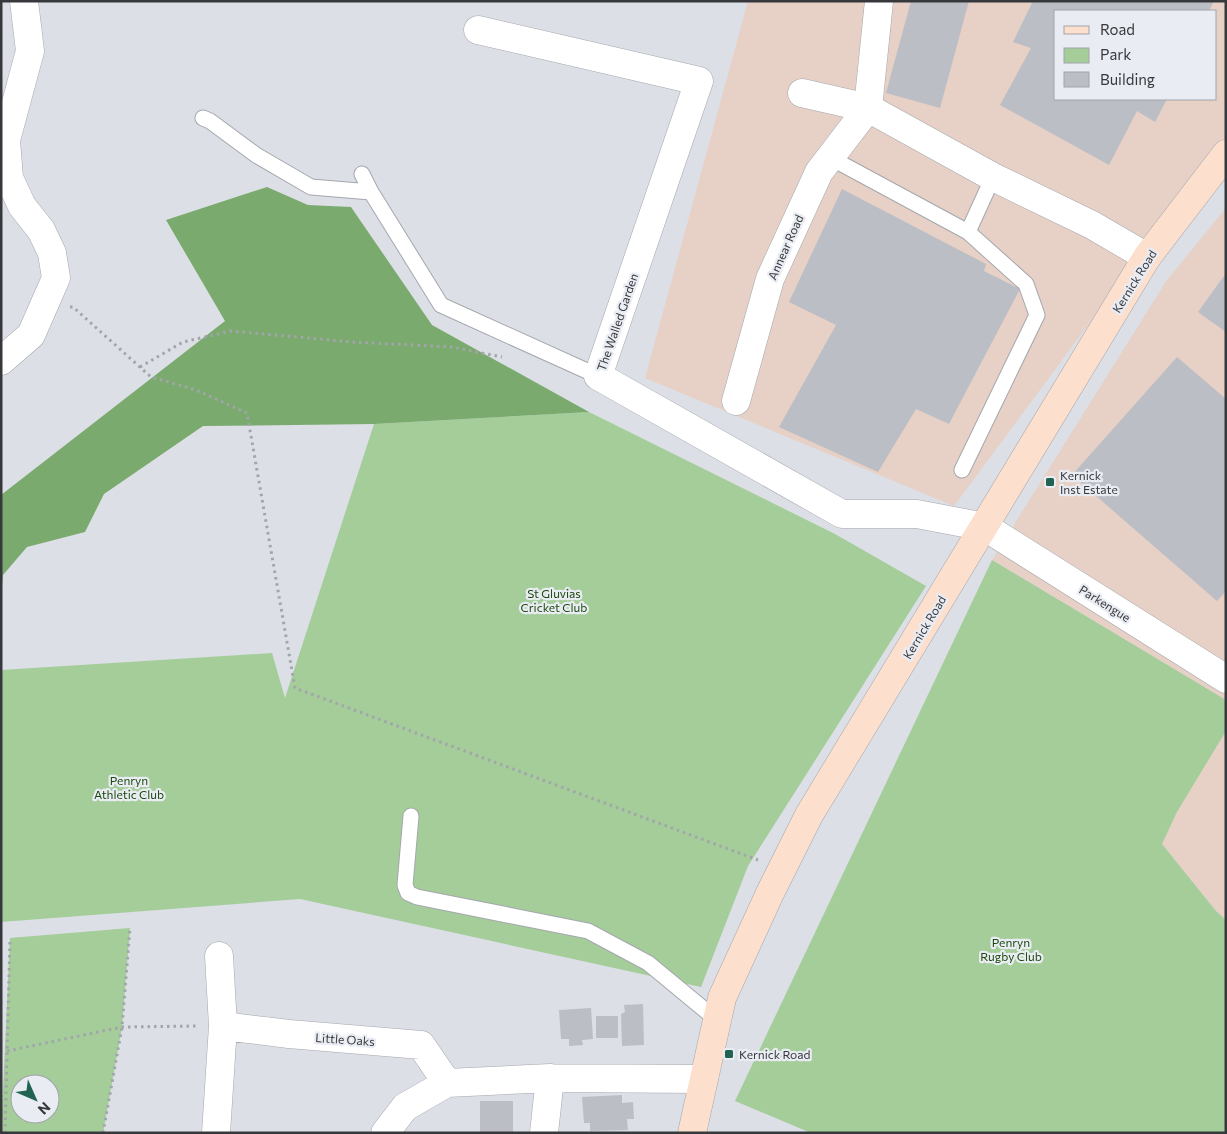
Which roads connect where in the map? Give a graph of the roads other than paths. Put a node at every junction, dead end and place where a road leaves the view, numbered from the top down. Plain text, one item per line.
1 (24, 1) edge
2 (879, 1) edge
3 (478, 30) dead end
4 (802, 93) dead end
5 (868, 108) junction
6 (202, 118) dead end
7 (829, 157) junction
8 (1221, 169) edge
9 (362, 174) dead end
10 (993, 177) junction
11 (371, 192) junction
12 (968, 232) junction
13 (1147, 257) junction
14 (1, 361) edge
15 (598, 376) junction
16 (736, 402) dead end
17 (962, 470) dead end
18 (985, 527) junction
19 (1226, 679) edge
20 (411, 816) dead end
21 (219, 956) dead end
22 (717, 1020) junction
23 (223, 1026) junction
24 (550, 1078) junction
25 (703, 1079) junction
26 (447, 1083) junction
27 (216, 1133) edge
28 (384, 1133) edge
29 (544, 1133) edge
30 (692, 1133) edge

1 - 14 street
2 - 5 street
3 - 15 street, The Walled Garden
4 - 5 street
5 - 7 street, Annear Road
5 - 10 street
6 - 11 lane
7 - 12 lane
7 - 16 street, Annear Road
8 - 13 street, Kernick Road
9 - 11 lane
10 - 12 lane
10 - 13 street
11 - 15 lane
12 - 17 lane
13 - 18 street, Kernick Road
15 - 18 street, The Walled Garden
18 - 19 street, Parkengue
18 - 22 street, Kernick Road
20 - 22 lane
21 - 23 street
22 - 25 street, Kernick Road
23 - 26 street, Little Oaks
23 - 27 street
24 - 25 street
24 - 26 street
24 - 29 street
25 - 30 street, Kernick Road
26 - 28 street

